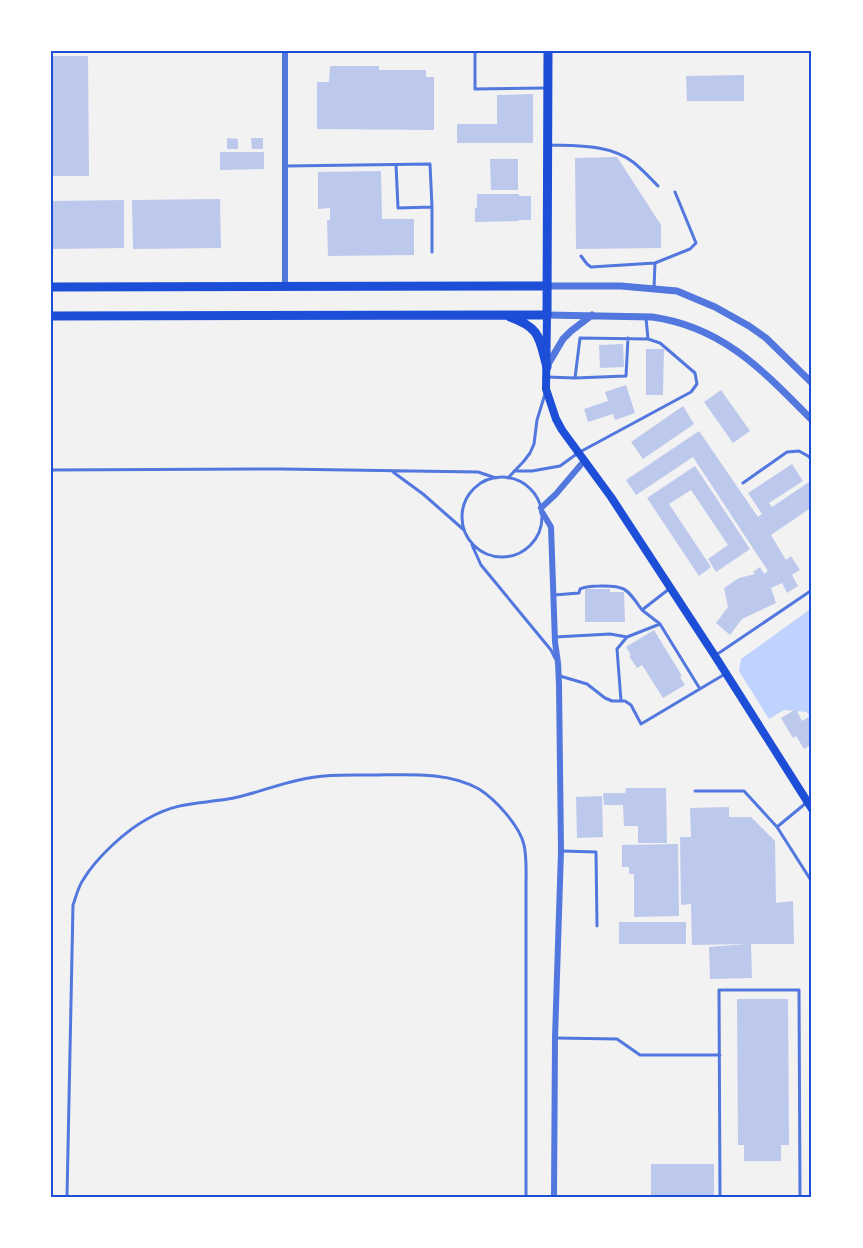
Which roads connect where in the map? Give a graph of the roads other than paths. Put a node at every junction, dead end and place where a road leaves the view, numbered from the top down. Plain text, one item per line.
1 (285, 51) edge
2 (475, 51) edge
3 (548, 51) edge
4 (548, 88) junction
5 (548, 145) junction
6 (396, 165) junction
7 (285, 166) junction
8 (658, 186) dead end
9 (675, 192) dead end
10 (432, 207) junction
11 (432, 252) dead end
12 (581, 256) dead end
13 (655, 262) junction
14 (547, 286) junction
15 (51, 287) edge
16 (285, 287) junction
17 (654, 288) junction
18 (505, 315) junction
19 (547, 315) junction
20 (592, 315) junction
21 (51, 316) edge
22 (646, 317) junction
23 (628, 338) junction
24 (648, 339) junction
25 (547, 367) junction
26 (547, 377) junction
27 (575, 378) junction
28 (812, 383) edge
29 (546, 389) junction
30 (812, 420) edge
31 (578, 453) junction
32 (812, 460) edge
33 (584, 461) junction
34 (51, 470) edge
35 (391, 471) junction
36 (514, 471) junction
37 (496, 477) junction
38 (508, 477) junction
39 (743, 483) dead end
40 (542, 510) junction
41 (465, 531) junction
42 (471, 544) junction
43 (670, 588) junction
44 (812, 590) edge
45 (553, 595) junction
46 (642, 610) junction
47 (660, 624) junction
48 (555, 637) junction
49 (627, 637) junction
50 (715, 656) junction
51 (558, 663) junction
52 (726, 673) junction
53 (558, 675) junction
54 (700, 689) junction
55 (621, 701) junction
56 (695, 791) dead end
57 (810, 806) edge
58 (777, 827) junction
59 (561, 851) junction
60 (812, 882) edge
61 (597, 926) dead end
62 (555, 1038) junction
63 (720, 1055) junction
64 (67, 1197) edge
65 (526, 1197) edge
66 (554, 1197) edge
67 (720, 1197) edge
68 (800, 1197) edge

1 - 7 street
2 - 4 lane
3 - 4 main road
4 - 5 main road
5 - 8 lane
5 - 14 main road
6 - 7 lane
6 - 10 lane
6 - 10 lane
7 - 16 street
9 - 13 lane
10 - 11 lane
12 - 13 lane
13 - 17 lane
14 - 16 main road
14 - 17 street
14 - 19 main road
15 - 16 main road
17 - 28 street
18 - 19 main road
18 - 21 main road
18 - 25 main road
19 - 20 street
19 - 25 main road
20 - 22 street
20 - 25 street
22 - 24 lane
22 - 30 street
23 - 24 lane
23 - 27 lane
23 - 27 lane
24 - 31 lane
25 - 26 main road
26 - 27 lane
26 - 29 main road
29 - 31 main road
29 - 36 lane
31 - 33 main road
31 - 36 lane
32 - 39 lane
33 - 40 street
33 - 43 main road
34 - 35 lane
35 - 37 lane
35 - 41 lane
36 - 38 lane
37 - 38 lane
37 - 41 lane
38 - 40 lane
40 - 42 lane
40 - 45 street
41 - 42 lane
42 - 51 lane
43 - 46 lane
43 - 50 main road
44 - 50 lane
45 - 46 lane
45 - 48 street
46 - 47 lane
47 - 49 lane
47 - 54 lane
48 - 49 lane
48 - 51 street
49 - 55 lane
50 - 52 main road
51 - 53 street
52 - 54 lane
52 - 57 main road
53 - 55 lane
53 - 59 street
54 - 55 lane
56 - 58 lane
57 - 58 lane
58 - 60 lane
59 - 61 lane
59 - 62 street
62 - 63 lane
62 - 66 street
63 - 67 lane
63 - 68 lane
64 - 65 lane

